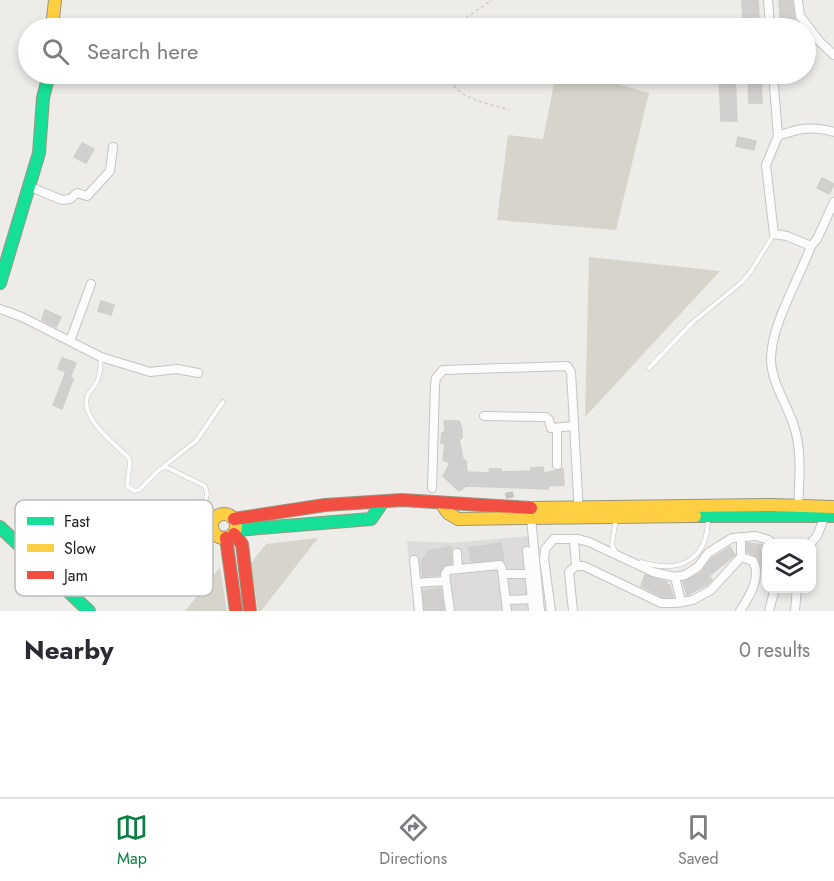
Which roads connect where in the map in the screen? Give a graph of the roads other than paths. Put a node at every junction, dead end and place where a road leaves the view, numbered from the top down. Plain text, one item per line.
1 (55, 0) edge
2 (768, 0) edge
3 (798, 0) edge
4 (53, 18) edge
5 (769, 18) edge
6 (802, 18) edge
7 (816, 37) edge
8 (834, 55) edge
9 (46, 84) edge
10 (775, 84) edge
11 (834, 132) edge
12 (778, 136) junction
13 (113, 147) dead end
14 (28, 186) junction
15 (834, 202) edge
16 (774, 234) junction
17 (811, 246) junction
18 (0, 283) edge
19 (91, 284) dead end
20 (0, 309) edge
21 (70, 341) junction
22 (101, 357) junction
23 (649, 368) dead end
24 (198, 373) dead end
25 (223, 402) dead end
26 (484, 416) dead end
27 (574, 426) junction
28 (557, 429) junction
29 (557, 465) dead end
30 (163, 467) junction
31 (432, 488) dead end
32 (206, 500) edge
33 (441, 503) junction
34 (834, 507) edge
35 (798, 510) junction
36 (579, 512) junction
37 (708, 516) junction
38 (829, 516) edge
39 (616, 517) junction
40 (531, 518) junction
41 (0, 527) edge
42 (226, 530) junction
43 (213, 532) edge
44 (741, 538) junction
45 (766, 539) edge
46 (814, 539) edge
47 (574, 540) junction
48 (15, 541) edge
49 (526, 551) dead end
50 (457, 554) dead end
51 (741, 557) junction
52 (414, 560) dead end
53 (244, 564) junction
54 (230, 565) junction
55 (576, 566) junction
56 (458, 569) junction
57 (503, 574) junction
58 (530, 574) junction
59 (675, 577) junction
60 (445, 581) junction
61 (416, 583) junction
62 (773, 593) edge
63 (797, 593) edge
64 (73, 596) edge
65 (532, 599) junction
66 (506, 600) junction
67 (681, 602) junction
68 (662, 607) edge
69 (89, 611) edge
70 (236, 611) edge
71 (250, 611) edge
72 (419, 611) edge
73 (450, 611) edge
74 (507, 611) edge
75 (533, 611) edge
76 (540, 611) edge
77 (551, 611) edge
78 (573, 611) edge
79 (740, 611) edge
80 (769, 611) edge
81 (795, 611) edge

1 - 4 street
2 - 5 street
3 - 6 street
7 - 8 street
9 - 14 street
10 - 12 street
11 - 12 street
12 - 16 street
13 - 14 street
14 - 18 street
15 - 17 street
16 - 17 street
16 - 23 lane
17 - 35 street
19 - 21 street
20 - 21 street
21 - 22 street
22 - 24 street
22 - 30 lane
25 - 30 lane
26 - 28 street
27 - 28 street
27 - 31 street
27 - 36 street
28 - 29 street
30 - 32 lane
33 - 36 street
33 - 40 street
33 - 42 street
34 - 35 street
35 - 36 street
35 - 37 street
35 - 38 street
36 - 39 street
36 - 40 street
37 - 39 street
37 - 39 lane
38 - 46 street
40 - 76 street
41 - 48 street
42 - 43 street
42 - 53 street
42 - 54 street
44 - 45 street
44 - 51 street
44 - 59 street
47 - 55 street
47 - 59 street
47 - 77 street
49 - 58 street
50 - 56 street
51 - 67 street
51 - 79 street
52 - 61 street
53 - 54 street
53 - 71 street
54 - 70 street
55 - 68 street
55 - 78 street
56 - 57 street
56 - 60 street
57 - 58 street
57 - 66 street
58 - 65 street
59 - 67 street
60 - 61 street
60 - 73 street
61 - 72 street
62 - 80 street
63 - 81 street
64 - 69 street
65 - 66 street
65 - 75 street
66 - 74 street
67 - 68 street

